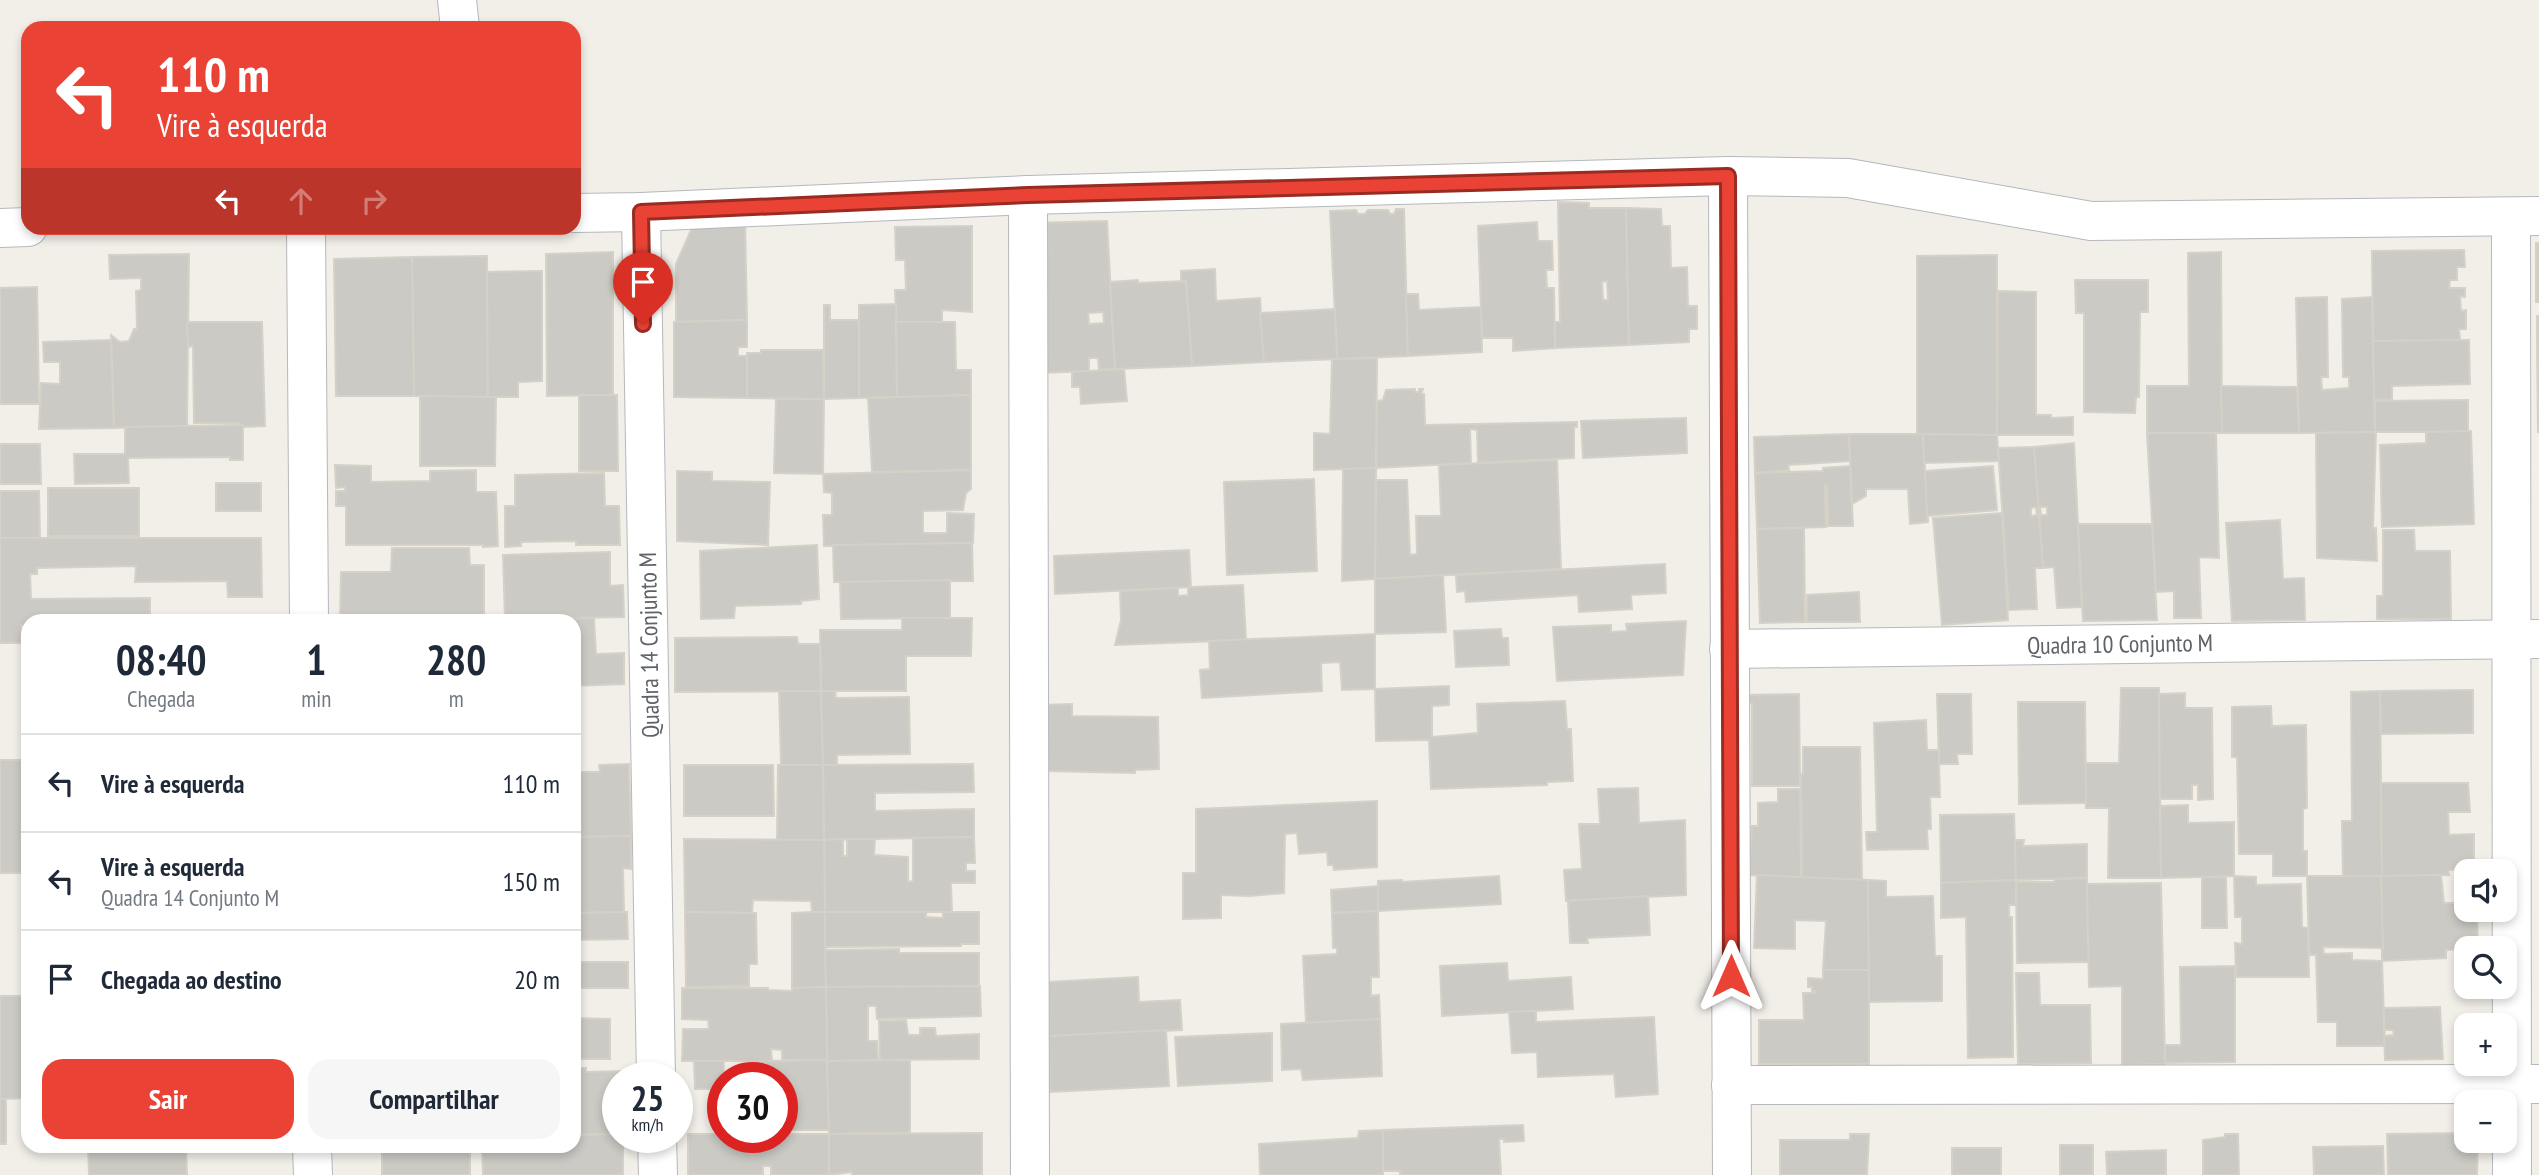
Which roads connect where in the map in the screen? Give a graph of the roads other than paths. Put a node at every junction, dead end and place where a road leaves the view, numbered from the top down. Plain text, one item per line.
1 (457, 0) edge
2 (459, 21) edge
3 (1728, 176) junction
4 (1028, 195) junction
5 (641, 212) junction
6 (581, 213) edge
7 (2525, 216) edge
8 (21, 227) edge
9 (0, 228) edge
10 (306, 235) edge
11 (309, 614) edge
12 (2525, 639) edge
13 (1729, 649) junction
14 (656, 1062) edge
15 (2525, 1084) edge
16 (1731, 1085) junction
17 (312, 1153) edge
18 (657, 1153) edge
19 (313, 1175) edge
20 (658, 1175) edge
21 (1030, 1175) edge
22 (1732, 1175) edge
23 (2512, 1175) edge

1 - 2 street
3 - 4 street
3 - 7 street
3 - 13 street
4 - 5 street
4 - 21 street
5 - 6 street
5 - 14 street, Quadra 14 Conjunto M
7 - 12 street
8 - 9 street
10 - 11 street
12 - 13 street, Quadra 10 Conjunto M
12 - 15 street
13 - 16 street
15 - 16 street
15 - 23 street
16 - 22 street
17 - 19 street
18 - 20 street

